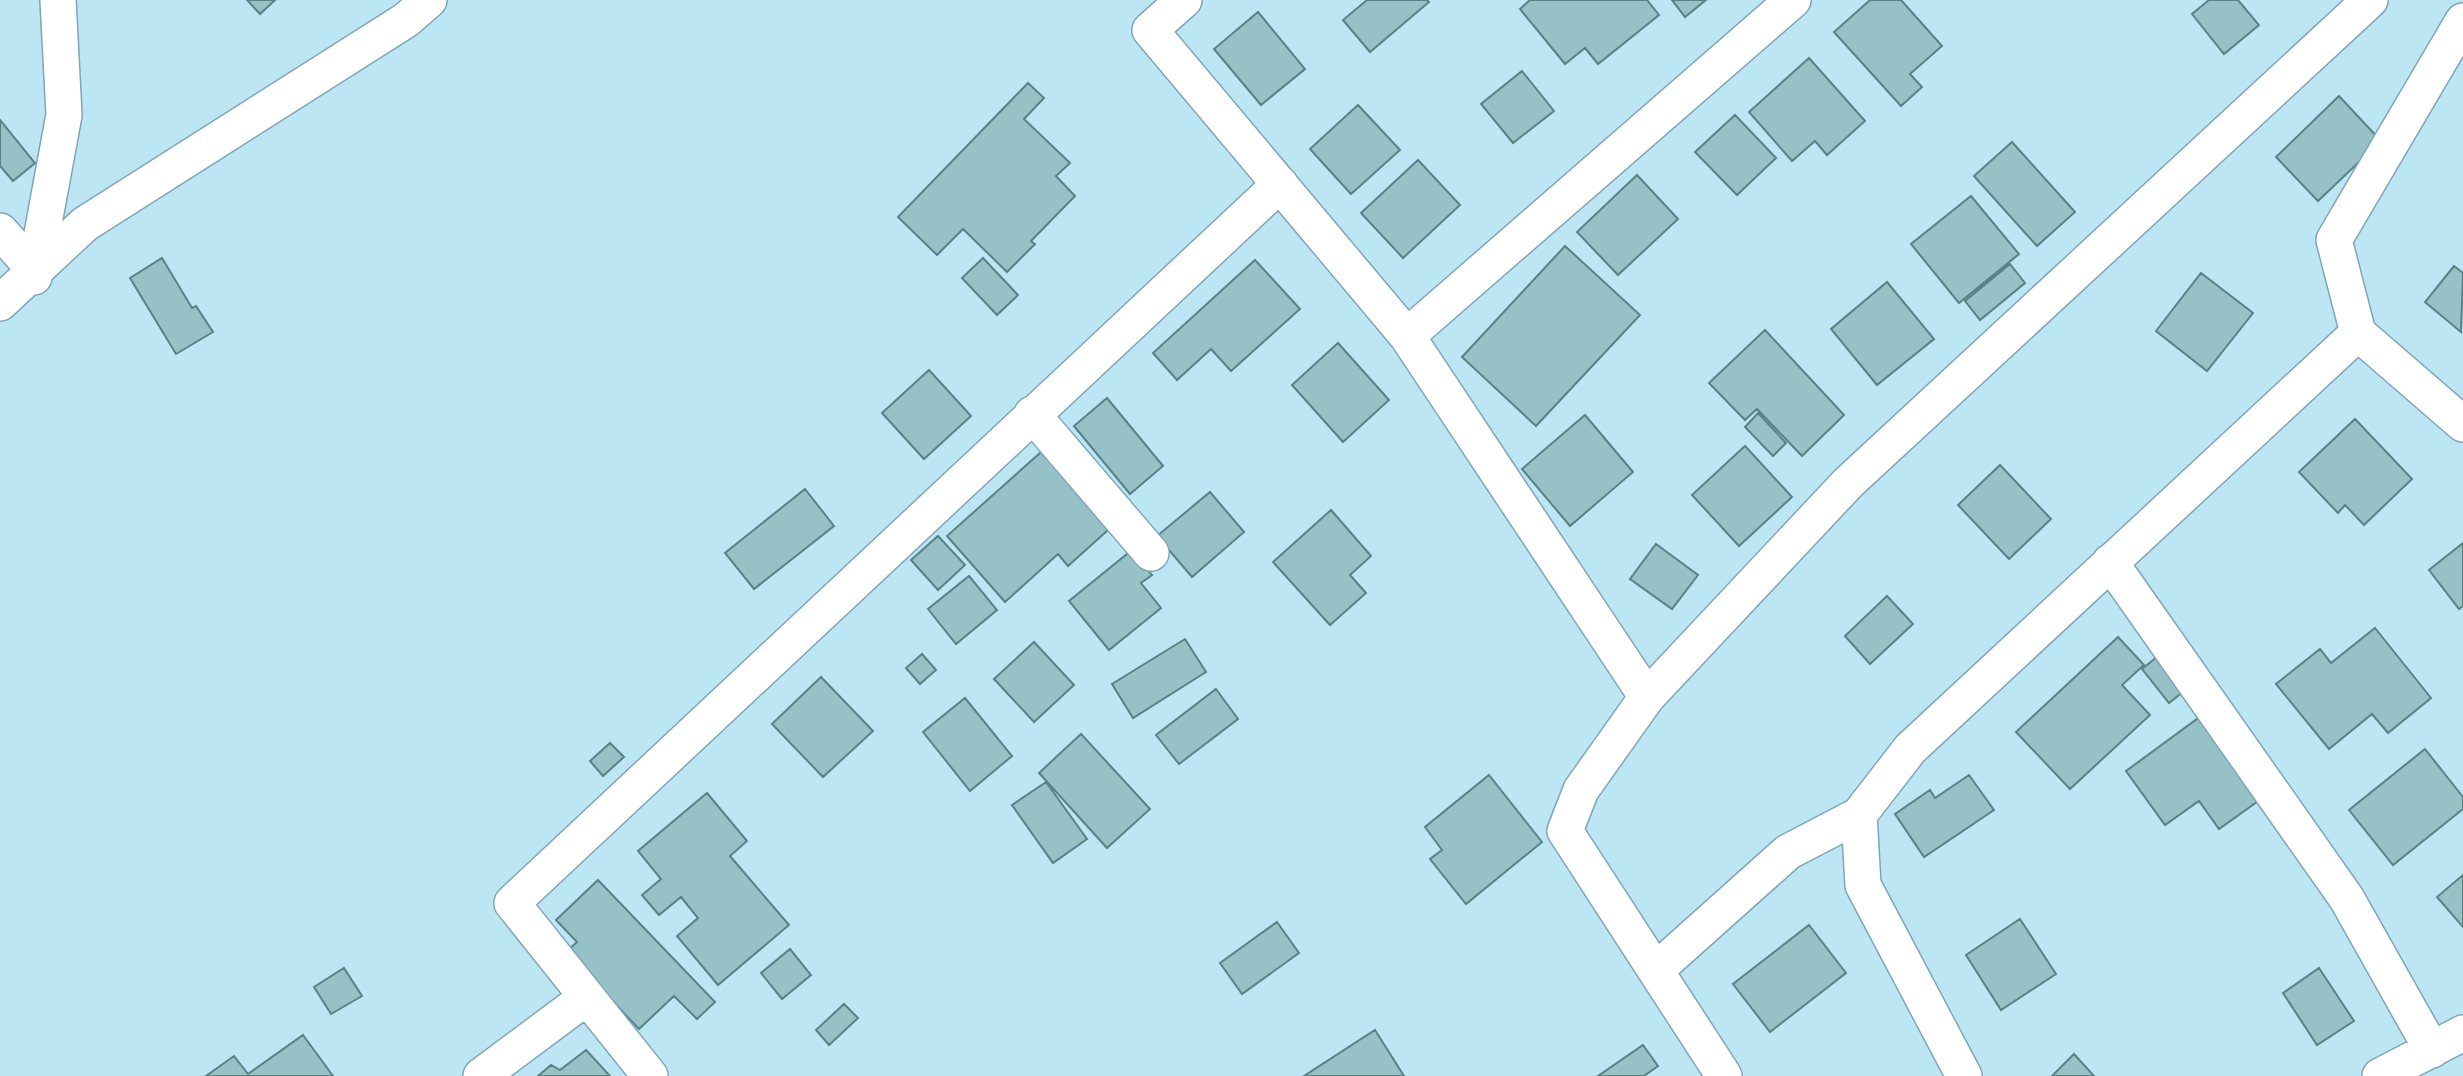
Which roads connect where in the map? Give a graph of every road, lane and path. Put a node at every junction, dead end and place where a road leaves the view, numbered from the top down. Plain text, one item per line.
1 (58, 0) edge
2 (429, 0) edge
3 (1184, 0) edge
4 (1793, 0) edge
5 (2370, 0) edge
6 (2463, 21) edge
7 (1280, 184) junction
8 (0, 231) edge
9 (35, 270) junction
10 (14, 305) edge
11 (2358, 333) junction
12 (1407, 336) junction
13 (1032, 414) junction
14 (2463, 424) edge
15 (1151, 553) dead end
16 (2110, 562) junction
17 (1647, 697) junction
18 (1859, 815) junction
19 (1656, 970) junction
20 (587, 997) junction
21 (2463, 1033) edge
22 (2432, 1050) junction
23 (481, 1076) edge
24 (650, 1076) edge
25 (1724, 1076) edge
26 (1964, 1076) edge
27 (2380, 1076) edge

1 - 9 street
2 - 9 street
3 - 7 street
4 - 12 street
5 - 17 street
6 - 11 street
7 - 12 street
7 - 13 street
8 - 9 street
9 - 10 street
11 - 14 street
11 - 16 street
12 - 17 street
13 - 15 street
13 - 20 street
16 - 18 street
16 - 22 street
17 - 19 street
18 - 19 street
18 - 26 street
19 - 25 street
20 - 23 street
20 - 24 street
21 - 22 street
22 - 27 street

